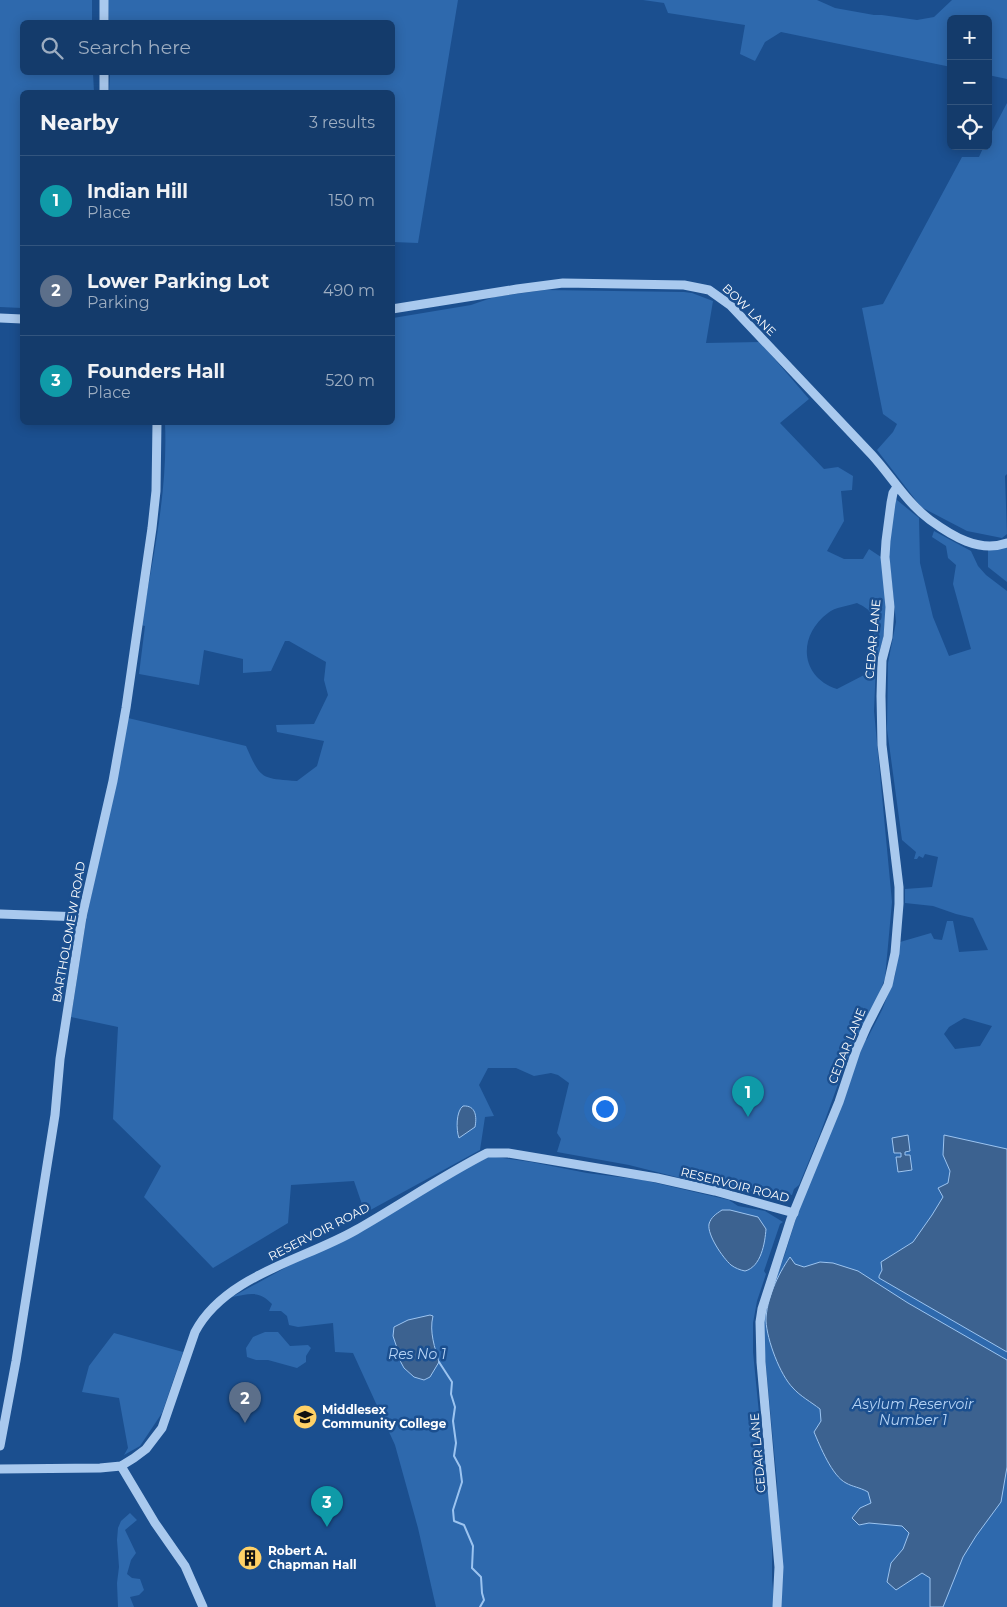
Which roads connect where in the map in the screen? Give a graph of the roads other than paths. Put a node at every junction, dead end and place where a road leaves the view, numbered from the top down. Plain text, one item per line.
1 (104, 0) edge
2 (104, 20) edge
3 (104, 75) edge
4 (104, 90) edge
5 (395, 309) edge
6 (0, 318) edge
7 (20, 318) edge
8 (157, 425) edge
9 (897, 487) junction
10 (1007, 543) edge
11 (0, 914) edge
12 (82, 917) junction
13 (794, 1213) junction
14 (0, 1446) edge
15 (122, 1466) junction
16 (0, 1469) edge
17 (203, 1607) edge
18 (777, 1607) edge

1 - 2 street
3 - 4 street
5 - 9 street, BOW LANE
6 - 7 street
8 - 12 street, BARTHOLOMEW ROAD
9 - 10 street, BOW LANE
9 - 13 street, CEDAR LANE
11 - 12 street
12 - 14 street, BARTHOLOMEW ROAD
13 - 15 street, RESERVOIR ROAD
13 - 18 street, CEDAR LANE
15 - 16 street
15 - 17 street

